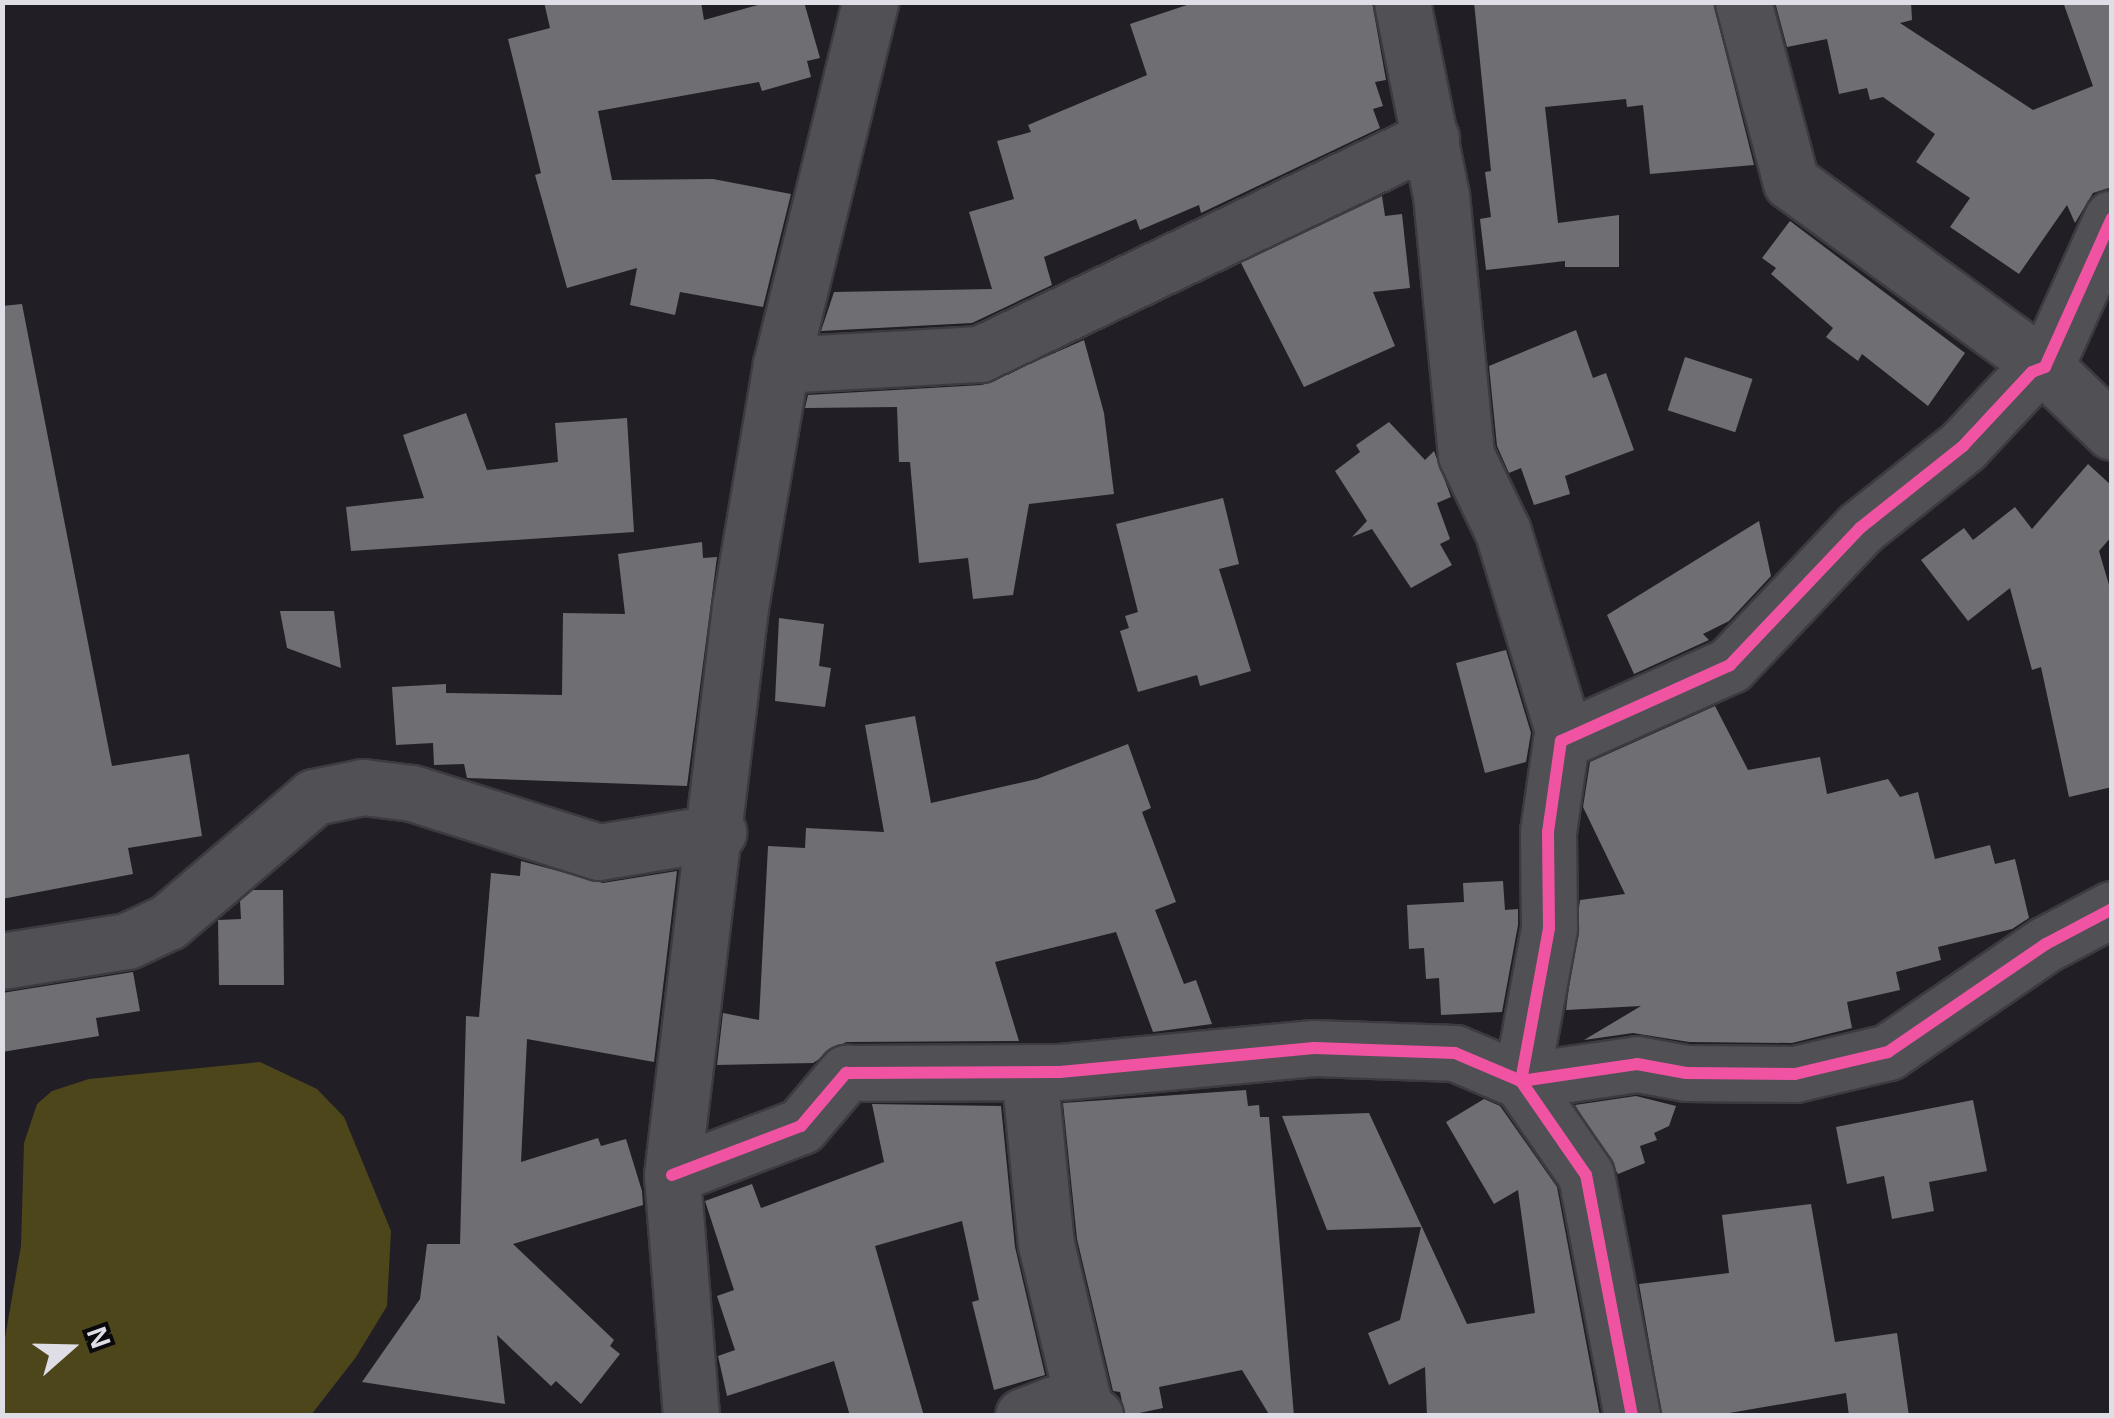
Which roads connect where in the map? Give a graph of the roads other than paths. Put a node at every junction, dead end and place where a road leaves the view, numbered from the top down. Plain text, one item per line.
1 (870, 2) edge
2 (1402, 2) edge
3 (1743, 2) edge
4 (1430, 138) junction
5 (2112, 218) edge
6 (781, 365) junction
7 (2045, 367) junction
8 (2112, 432) edge
9 (1566, 737) junction
10 (718, 832) junction
11 (2112, 910) edge
12 (2, 962) edge
13 (1029, 1072) junction
14 (1521, 1081) junction
15 (672, 1175) junction
16 (1091, 1414) edge
17 (687, 1415) edge
18 (1023, 1416) edge
19 (1632, 1416) edge

1 - 6 street
2 - 4 street
3 - 7 street
4 - 6 street
4 - 9 street
5 - 7 street
6 - 10 street
7 - 8 street
7 - 9 street
9 - 14 street
10 - 12 street
10 - 15 street
11 - 14 street
13 - 14 street
13 - 15 street
13 - 16 street
14 - 19 street
15 - 17 street
16 - 18 street

